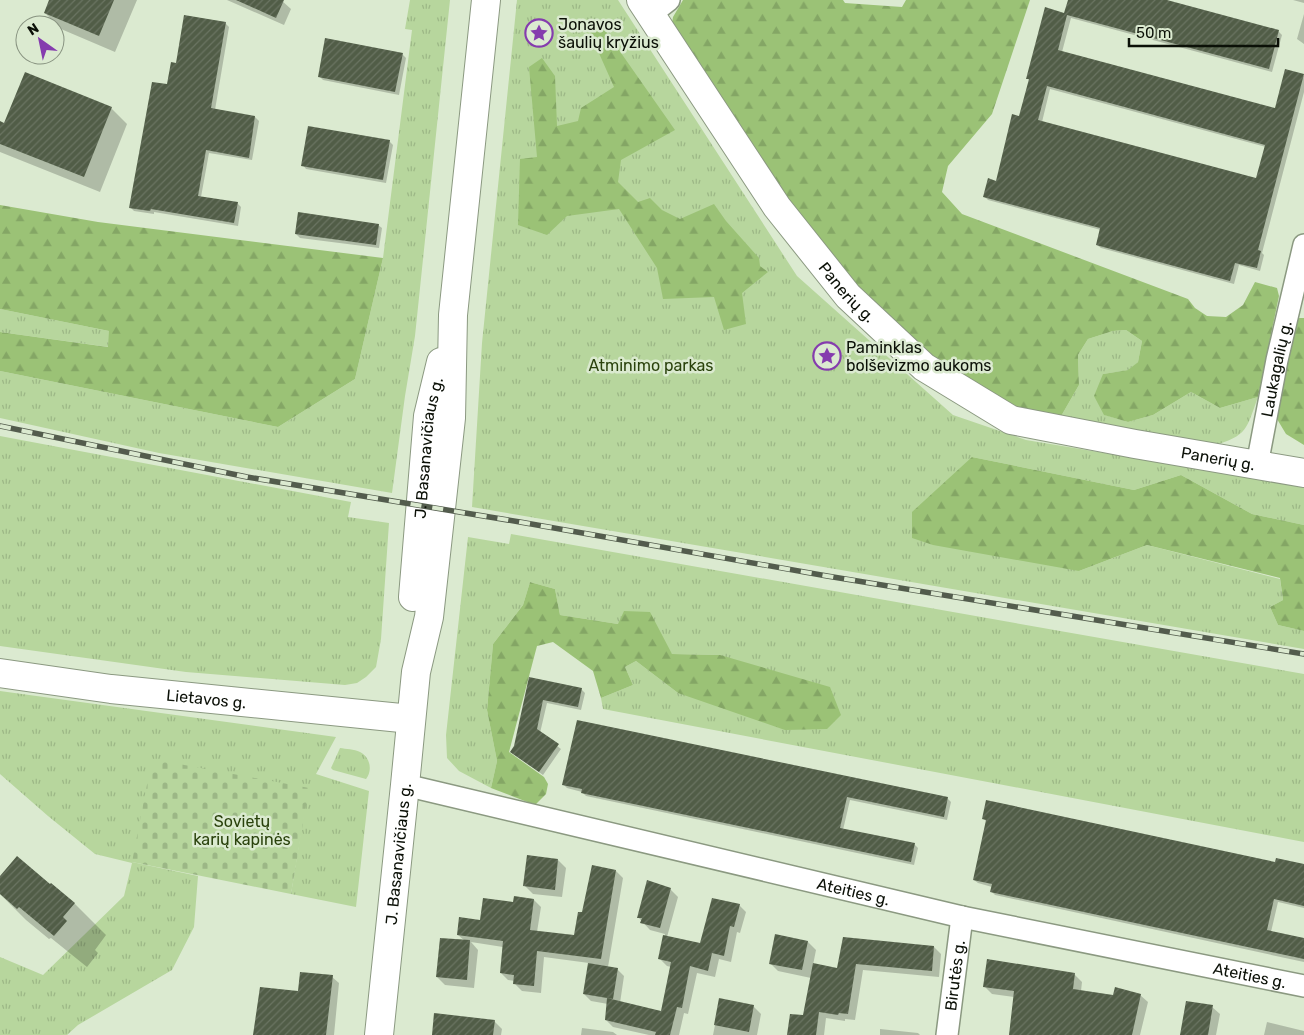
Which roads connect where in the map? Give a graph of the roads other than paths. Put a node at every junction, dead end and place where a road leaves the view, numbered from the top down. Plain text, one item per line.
1 (486, 0) edge
2 (654, 5) edge
3 (1304, 245) edge
4 (1257, 465) junction
5 (1304, 473) edge
6 (0, 673) edge
7 (411, 719) junction
8 (405, 785) junction
9 (962, 917) junction
10 (1304, 986) edge
11 (379, 1035) edge
12 (947, 1035) edge

1 - 7 main road, J. Basanavičiaus g.
2 - 4 main road, Panerių g.
3 - 4 street, Laukagalių g.
4 - 5 main road, Panerių g.
6 - 7 main road, Lietavos g.
7 - 8 main road, J. Basanavičiaus g.
8 - 9 street, Ateities g.
8 - 11 main road, J. Basanavičiaus g.
9 - 10 street, Ateities g.
9 - 12 street, Birutės g.

